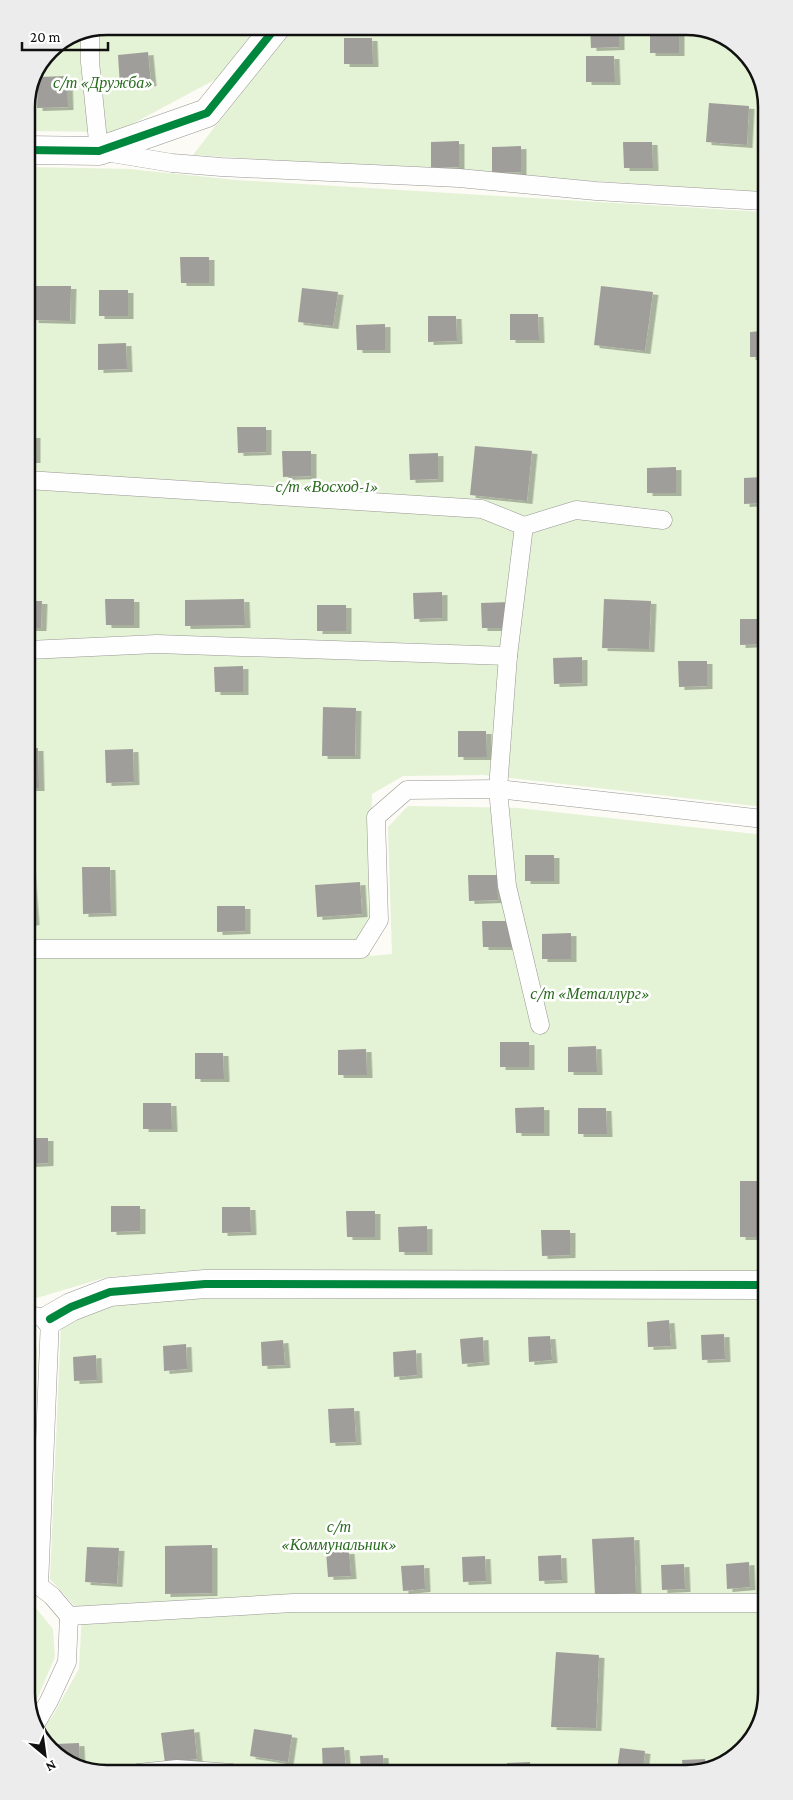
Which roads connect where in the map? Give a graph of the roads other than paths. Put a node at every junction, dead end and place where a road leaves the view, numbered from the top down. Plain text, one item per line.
1 (270, 35) edge
2 (90, 37) edge
3 (35, 150) edge
4 (99, 151) junction
5 (758, 201) edge
6 (35, 481) edge
7 (663, 520) dead end
8 (524, 526) junction
9 (35, 650) edge
10 (508, 656) junction
11 (498, 789) junction
12 (758, 818) edge
13 (35, 949) edge
14 (540, 1025) dead end
15 (758, 1285) edge
16 (40, 1317) edge
17 (35, 1586) edge
18 (758, 1603) edge
19 (69, 1616) junction
20 (39, 1717) edge

1 - 4 street
2 - 4 lane
3 - 4 street
4 - 5 lane
6 - 8 lane
7 - 8 lane
8 - 10 lane
9 - 10 lane
10 - 11 lane
11 - 12 lane
11 - 13 lane
11 - 14 lane
15 - 16 street
16 - 17 lane
17 - 19 lane
18 - 19 lane
19 - 20 lane

